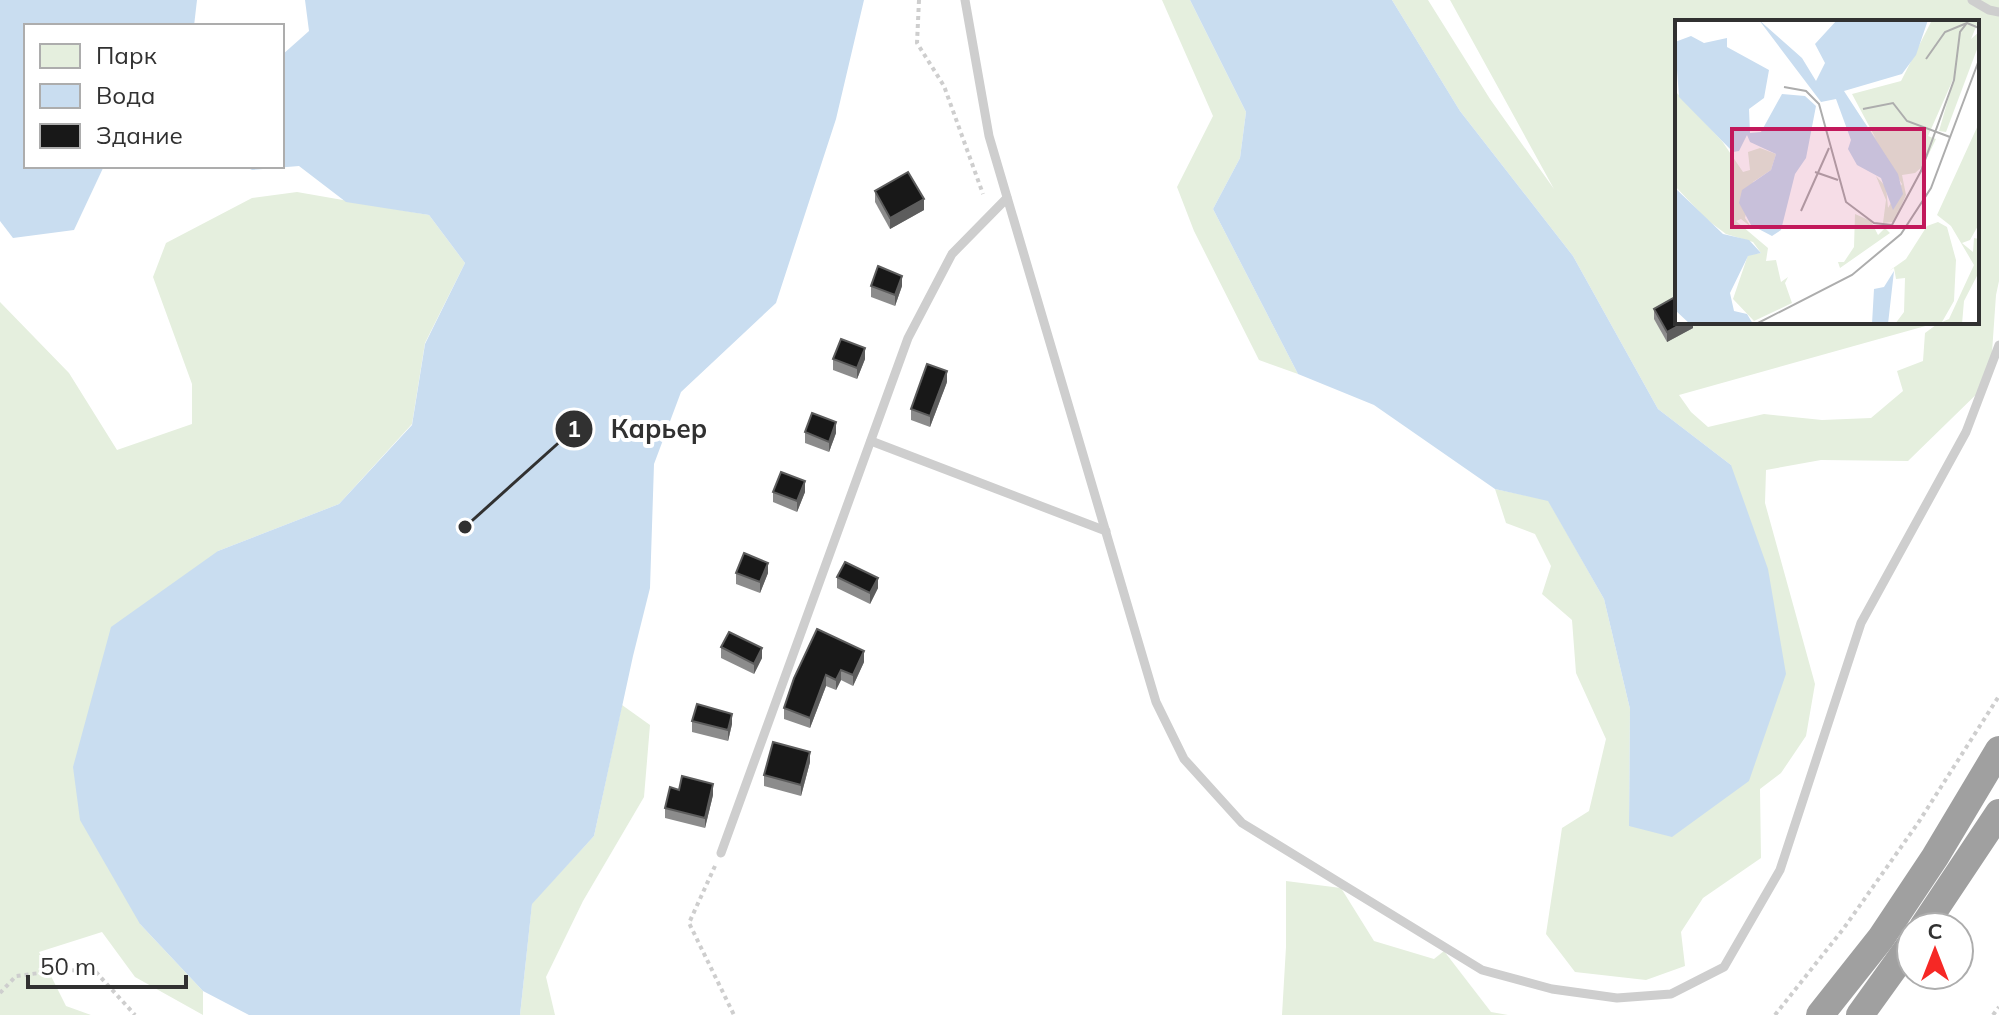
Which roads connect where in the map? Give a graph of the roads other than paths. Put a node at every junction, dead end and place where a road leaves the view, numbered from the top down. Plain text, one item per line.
1 (965, 0) edge
2 (1972, 0) edge
3 (1999, 12) edge
4 (1007, 198) junction
5 (1999, 345) edge
6 (871, 441) junction
7 (1106, 531) junction
8 (1999, 750) edge
9 (1999, 813) edge
10 (721, 853) road end
11 (1934, 911) edge
12 (1895, 966) edge
13 (1820, 1015) edge
14 (1860, 1015) edge

1 - 4 lane
2 - 3 lane
4 - 6 lane
4 - 7 lane
5 - 7 lane
6 - 7 lane
6 - 10 lane
8 - 13 highway
9 - 11 highway
12 - 14 highway

